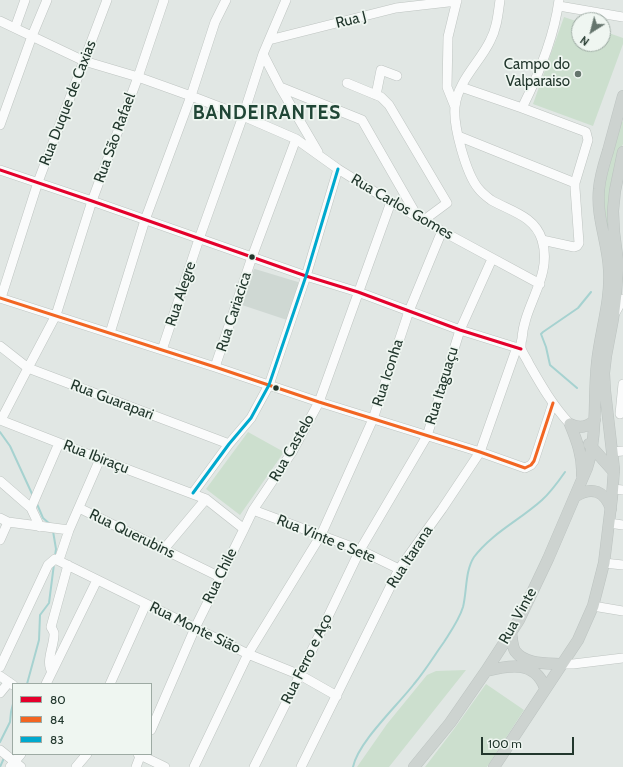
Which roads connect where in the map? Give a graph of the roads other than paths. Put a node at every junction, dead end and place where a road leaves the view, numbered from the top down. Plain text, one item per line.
1 (25, 0) edge
2 (47, 0) edge
3 (108, 0) edge
4 (164, 0) edge
5 (226, 0) edge
6 (286, 0) edge
7 (457, 0) edge
8 (500, 0) edge
9 (559, 3) edge
10 (396, 4) edge
11 (623, 17) edge
12 (0, 21) edge
13 (15, 28) junction
14 (32, 36) junction
15 (269, 40) junction
16 (263, 54) junction
17 (84, 61) junction
18 (397, 76) dead end
19 (138, 77) junction
20 (347, 83) dead end
21 (280, 87) junction
22 (456, 92) junction
23 (376, 95) junction
24 (191, 96) junction
25 (623, 98) edge
26 (522, 108) junction
27 (2, 114) edge
28 (623, 114) edge
29 (243, 116) junction
30 (0, 125) edge
31 (458, 136) junction
32 (296, 139) junction
33 (623, 152) edge
34 (319, 155) junction
35 (0, 170) edge
36 (338, 170) junction
37 (38, 182) junction
38 (575, 183) junction
39 (92, 201) junction
40 (391, 202) junction
41 (421, 219) junction
42 (145, 220) junction
43 (442, 231) junction
44 (199, 239) junction
45 (542, 240) junction
46 (252, 257) junction
47 (492, 259) junction
48 (306, 276) junction
49 (540, 284) junction
50 (358, 292) junction
51 (1, 298) edge
52 (623, 299) edge
53 (409, 311) junction
54 (56, 315) junction
55 (614, 315) junction
56 (460, 330) junction
57 (110, 332) junction
58 (0, 346) edge
59 (519, 348) junction
60 (162, 350) junction
61 (215, 367) junction
62 (28, 368) junction
63 (623, 384) edge
64 (269, 385) junction
65 (319, 402) junction
66 (553, 402) junction
67 (620, 414) dead end
68 (373, 419) junction
69 (0, 420) edge
70 (595, 420) junction
71 (570, 424) junction
72 (427, 436) junction
73 (59, 443) junction
74 (229, 444) junction
75 (592, 448) junction
76 (480, 452) junction
77 (618, 452) edge
78 (100, 459) junction
79 (614, 472) junction
80 (0, 481) edge
81 (618, 490) edge
82 (578, 491) junction
83 (193, 493) junction
84 (206, 499) junction
85 (31, 508) junction
86 (79, 508) junction
87 (253, 510) junction
88 (611, 510) junction
89 (4, 520) edge
90 (609, 524) junction
91 (623, 526) edge
92 (40, 527) junction
93 (244, 529) junction
94 (69, 530) junction
95 (321, 535) junction
96 (0, 540) edge
97 (164, 549) junction
98 (360, 550) junction
99 (61, 561) junction
100 (604, 563) junction
101 (623, 565) edge
102 (399, 569) junction
103 (220, 577) junction
104 (97, 580) junction
105 (146, 604) junction
106 (593, 606) junction
107 (623, 611) edge
108 (195, 628) junction
109 (511, 632) junction
110 (248, 654) junction
111 (623, 661) edge
112 (562, 664) junction
113 (0, 667) edge
114 (52, 672) junction
115 (486, 672) junction
116 (300, 675) junction
117 (0, 676) edge
118 (11, 683) edge
119 (46, 683) edge
120 (110, 683) edge
121 (545, 688) junction
122 (0, 693) edge
123 (337, 696) junction
124 (152, 728) edge
125 (0, 750) edge
126 (20, 755) edge
127 (86, 755) edge
128 (140, 755) edge
129 (142, 755) edge
130 (15, 765) edge
131 (76, 767) edge
132 (136, 767) edge
133 (165, 767) edge
134 (194, 767) edge
135 (254, 767) edge
136 (301, 767) edge
137 (414, 767) edge
138 (494, 767) edge

1 - 13 street
2 - 14 street
3 - 17 street, Rua Duque de Caxias
4 - 19 street, Rua São Rafael
5 - 24 street
6 - 15 street, Rua Alegre
7 - 10 street, Rua J
7 - 22 street
8 - 22 street
9 - 11 street
9 - 26 street
10 - 15 street, Rua J
12 - 13 street, Rua Carlos Gomes
13 - 14 street, Rua Carlos Gomes
14 - 17 street, Rua Carlos Gomes
14 - 27 street
15 - 16 street, Rua Alegre
16 - 21 street
16 - 29 street, Rua Alegre
17 - 19 street, Rua Carlos Gomes
17 - 37 street, Rua Duque de Caxias
18 - 23 street
19 - 24 street, Rua Carlos Gomes
19 - 39 street, Rua São Rafael
20 - 23 street
21 - 34 street
21 - 41 street
22 - 26 street
22 - 31 street
23 - 41 street
24 - 29 street, Rua Carlos Gomes
24 - 42 street
25 - 28 main road
25 - 70 main road, Rua Vinte
26 - 38 street
27 - 30 street
29 - 32 street, Rua Carlos Gomes
29 - 44 street, Rua Alegre
31 - 38 street
31 - 45 street
32 - 34 street, Rua Carlos Gomes
32 - 46 street, Rua Cariacica
33 - 55 main road
34 - 36 street, Rua Carlos Gomes
35 - 37 street
36 - 40 street, Rua Carlos Gomes
36 - 48 street
37 - 39 street
37 - 51 street, Rua Duque de Caxias
38 - 45 street
39 - 42 street
39 - 54 street, Rua São Rafael
40 - 41 street, Rua Carlos Gomes
40 - 50 street, Rua Castelo
41 - 43 street, Rua Carlos Gomes
42 - 44 street
42 - 57 street
43 - 47 street, Rua Carlos Gomes
43 - 53 street, Rua Iconha
44 - 46 street
44 - 60 street, Rua Alegre
45 - 49 street, Rua Itarana
46 - 48 street
46 - 61 street, Rua Cariacica
47 - 49 street, Rua Carlos Gomes
47 - 56 street, Rua Itaguaçu
48 - 50 street
48 - 64 street
49 - 59 street, Rua Itarana
50 - 53 street
50 - 65 street, Rua Castelo
51 - 54 street
52 - 55 street
53 - 56 street
53 - 68 street, Rua Iconha
54 - 57 street
54 - 62 street, Rua São Rafael
55 - 77 main road
56 - 59 street
56 - 72 street, Rua Itaguaçu
57 - 60 street
58 - 62 street, Rua Guarapari
59 - 66 street
59 - 76 street, Rua Itarana
60 - 61 street
61 - 64 street
62 - 69 street, Rua São Rafael
62 - 74 street, Rua Guarapari
63 - 67 street
64 - 65 street
64 - 74 street
65 - 68 street
65 - 87 street, Rua Castelo
66 - 71 street
66 - 76 street
68 - 72 street
68 - 95 street, Rua Iconha
69 - 73 street, Rua Ibiraçu
70 - 71 main road
70 - 75 main road, Rua Vinte
71 - 75 main road
71 - 82 main road
72 - 76 street
72 - 98 street, Rua Itaguaçu
73 - 78 street, Rua Ibiraçu
73 - 85 street
74 - 83 street
75 - 79 main road
75 - 82 main road, Rua Vinte
76 - 102 street, Rua Itarana
77 - 79 main road
78 - 83 street, Rua Ibiraçu
78 - 86 street
79 - 81 main road
80 - 85 street
81 - 88 main road
82 - 88 main road
82 - 109 main road, Rua Vinte
83 - 84 street
84 - 93 street
84 - 97 street
85 - 92 street
86 - 94 street, Rua Querubins
86 - 97 street, Rua Querubins
87 - 93 street, Rua Chile
87 - 95 street, Rua Vinte e Sete
88 - 90 main road
89 - 92 street, Rua Querubins
89 - 96 street
90 - 91 street
90 - 100 main road
92 - 94 street, Rua Querubins
93 - 103 street, Rua Chile
94 - 99 street
95 - 98 street, Rua Vinte e Sete
95 - 110 street, Rua Iconha
97 - 103 street, Rua Querubins
98 - 102 street, Rua Vinte e Sete
98 - 116 street, Rua Ferro e Aço
99 - 104 street, Rua Monte Sião
99 - 113 street
99 - 114 street
100 - 101 street
100 - 106 main road
102 - 123 street, Rua Itarana
103 - 108 street, Rua Chile
104 - 105 street, Rua Monte Sião
104 - 114 street
105 - 108 street, Rua Monte Sião
105 - 120 street
106 - 107 street
106 - 112 main road
108 - 110 street, Rua Monte Sião
108 - 124 street, Rua Chile
109 - 112 main road
109 - 115 main road, Rua Vinte
110 - 116 street, Rua Monte Sião
110 - 134 street, Rua Iconha
111 - 112 street
112 - 121 main road
114 - 119 street
115 - 121 main road
115 - 137 main road, Rua Vinte
116 - 123 street, Rua Monte Sião
116 - 135 street, Rua Ferro e Aço
117 - 118 street
118 - 122 street
121 - 138 main road
123 - 136 street, Rua Itarana
125 - 130 street
126 - 130 street
127 - 131 street
128 - 132 street
129 - 133 street

